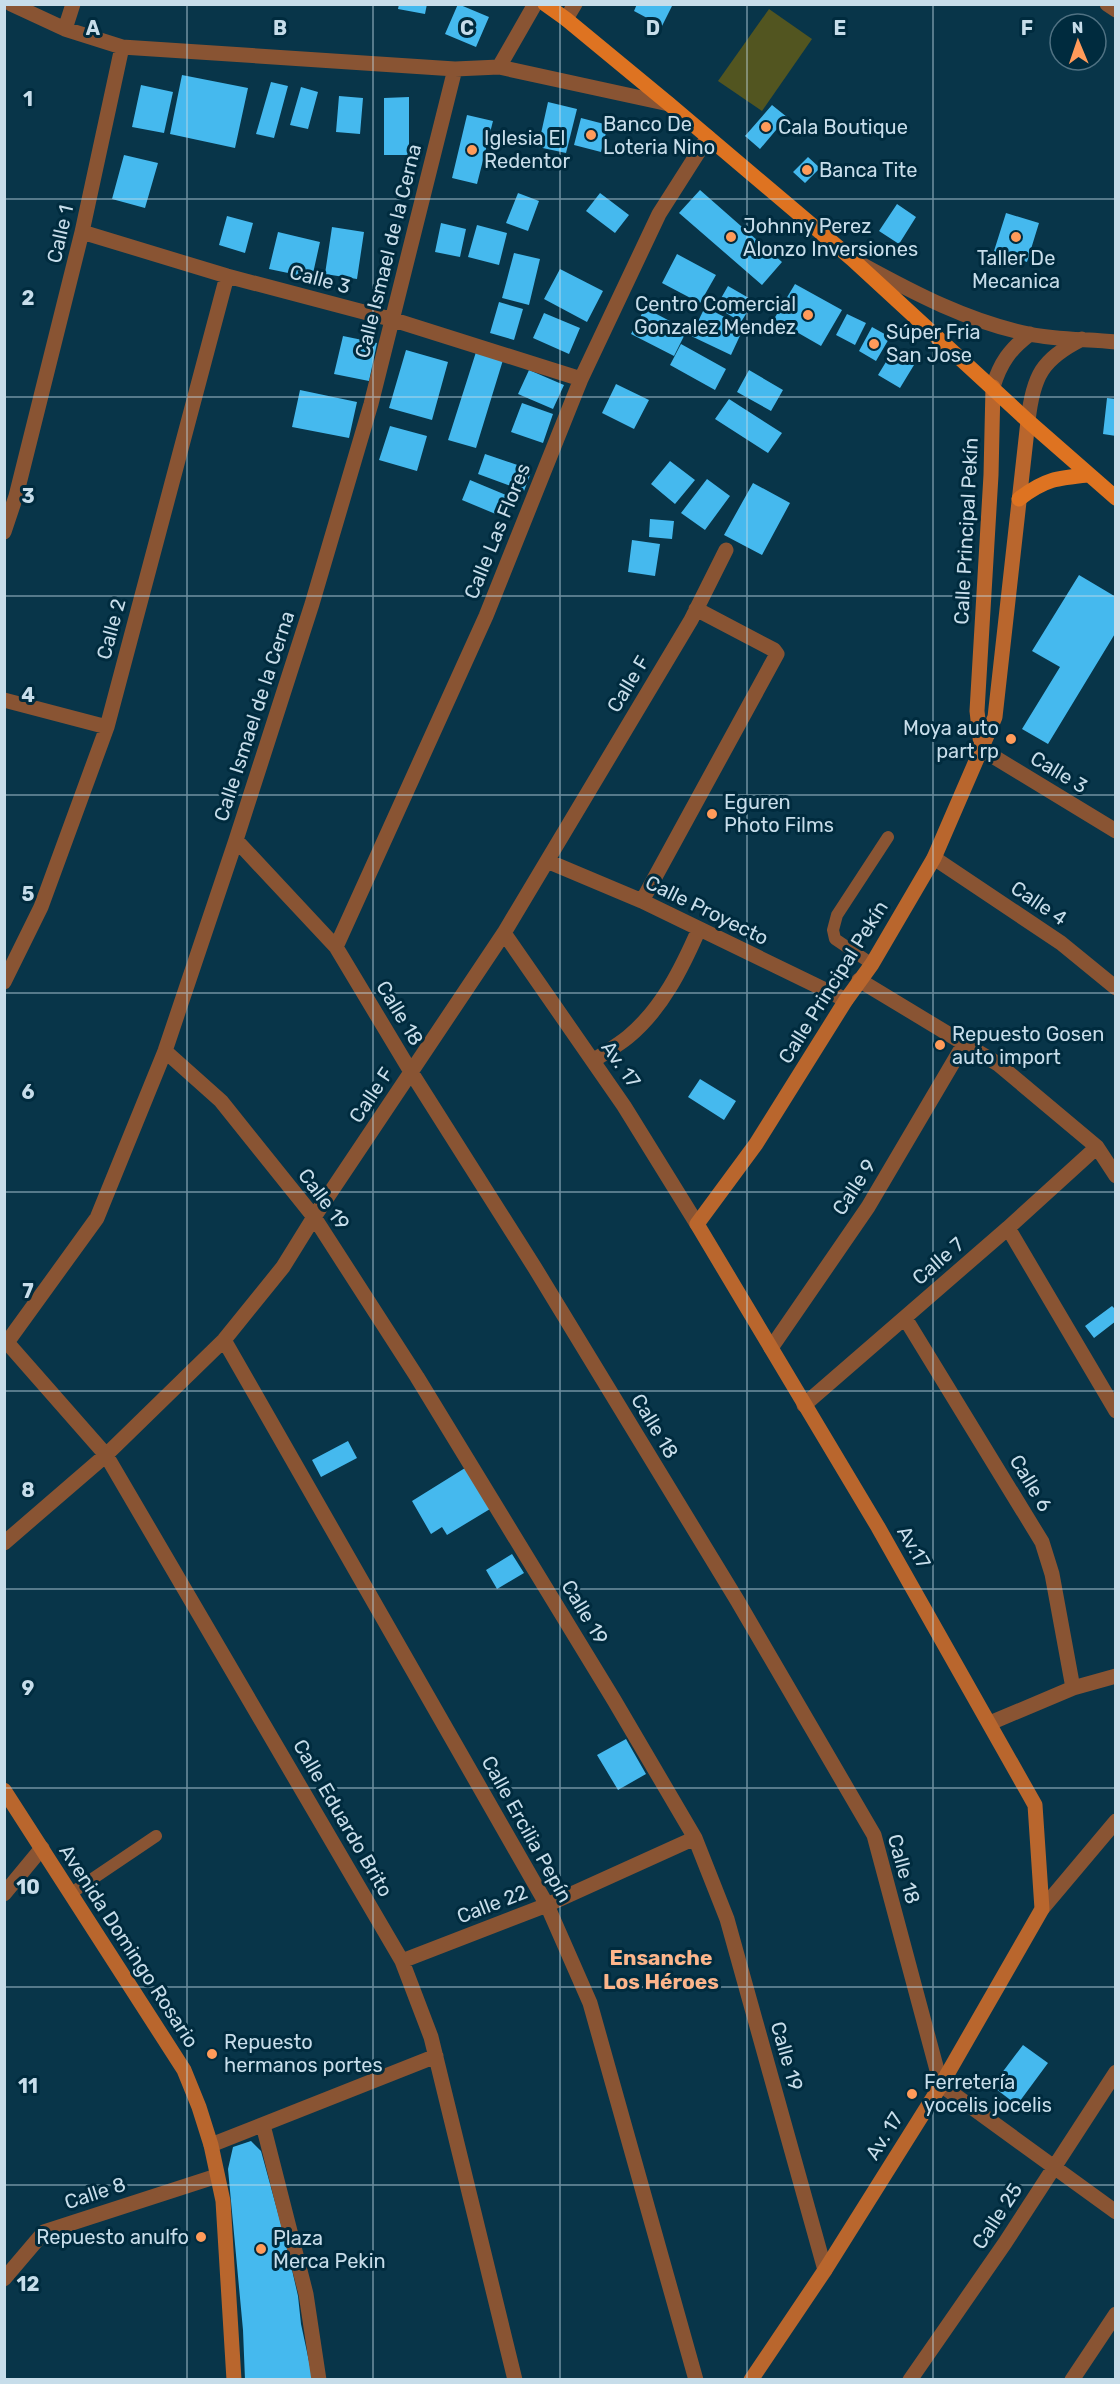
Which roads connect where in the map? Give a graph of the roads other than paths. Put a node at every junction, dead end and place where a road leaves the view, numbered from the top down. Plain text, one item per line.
1 (11, 4) edge
2 (73, 4) edge
3 (535, 4) edge
4 (545, 4) edge
5 (575, 4) edge
6 (1107, 4) edge
7 (1116, 10) edge
8 (566, 19) junction
9 (64, 29) junction
10 (122, 47) junction
11 (499, 67) junction
12 (455, 69) junction
13 (669, 104) junction
14 (708, 137) junction
15 (82, 232) junction
16 (852, 259) junction
17 (227, 276) junction
18 (394, 320) junction
19 (1030, 334) junction
20 (1082, 339) junction
21 (1116, 342) edge
22 (581, 379) junction
23 (993, 387) junction
24 (1028, 421) junction
25 (1089, 476) junction
26 (1116, 498) edge
27 (1019, 499) junction
28 (7, 513) edge
29 (4, 532) edge
30 (726, 550) dead end
31 (696, 609) junction
32 (4, 700) edge
33 (107, 727) junction
34 (981, 749) junction
35 (1116, 831) edge
36 (888, 837) dead end
37 (237, 840) junction
38 (934, 858) junction
39 (547, 861) junction
40 (642, 901) junction
41 (699, 929) junction
42 (504, 933) junction
43 (336, 947) junction
44 (872, 964) junction
45 (859, 980) junction
46 (4, 981) edge
47 (1116, 988) edge
48 (846, 1000) junction
49 (964, 1044) junction
50 (165, 1051) junction
51 (593, 1061) junction
52 (411, 1072) junction
53 (1097, 1147) junction
54 (1116, 1176) edge
55 (314, 1217) junction
56 (697, 1224) junction
57 (1008, 1228) junction
58 (905, 1318) junction
59 (6, 1340) edge
60 (224, 1340) junction
61 (771, 1348) junction
62 (804, 1405) junction
63 (1116, 1411) edge
64 (106, 1455) junction
65 (4, 1543) edge
66 (1116, 1676) edge
67 (1074, 1688) junction
68 (990, 1723) junction
69 (4, 1790) edge
70 (1116, 1821) edge
71 (156, 1836) dead end
72 (695, 1838) junction
73 (42, 1848) junction
74 (4, 1894) edge
75 (70, 1894) junction
76 (547, 1905) junction
77 (1042, 1909) junction
78 (402, 1961) junction
79 (436, 2056) junction
80 (1116, 2072) edge
81 (941, 2085) junction
82 (263, 2125) junction
83 (211, 2145) junction
84 (1054, 2167) junction
85 (217, 2176) junction
86 (1116, 2212) edge
87 (825, 2270) junction
88 (4, 2279) edge
89 (1116, 2314) edge
90 (234, 2379) edge
91 (320, 2379) edge
92 (515, 2379) edge
93 (696, 2379) edge
94 (751, 2379) edge
95 (910, 2379) edge
96 (1072, 2379) edge

1 - 9 street
2 - 9 street
3 - 11 street
4 - 8 main road
5 - 8 street
6 - 7 street
8 - 13 main road
9 - 10 street
10 - 12 street
10 - 15 street, Calle 1
11 - 12 street
11 - 13 street
12 - 18 street, Calle Ismael de la Cerna
13 - 14 main road
14 - 16 main road
14 - 22 street, Calle Las Flores
15 - 17 street, Calle 3
15 - 28 street, Calle 1
16 - 19 street
16 - 23 main road
17 - 18 street, Calle 3
17 - 33 street, Calle 2
18 - 22 street, Calle 3
18 - 37 street, Calle Ismael de la Cerna
19 - 20 street
19 - 23 street
20 - 21 street
20 - 24 street
22 - 43 street, Calle Las Flores
23 - 24 main road
23 - 34 main road, Calle Principal Pekín
24 - 25 main road
24 - 27 main road, Calle Principal Pekín
25 - 26 main road
25 - 27 main road
27 - 34 main road, Calle Principal Pekín
28 - 29 street, Calle 1
30 - 31 street, Calle F
31 - 39 street, Calle F
31 - 40 street
32 - 33 street
33 - 46 street, Calle 2
34 - 35 street, Calle 3
34 - 38 main road, Calle Principal Pekín
36 - 44 lane
37 - 43 street, Calle 18
37 - 50 street, Calle Ismael de la Cerna
38 - 44 main road, Calle Principal Pekín
38 - 47 street, Calle 4
39 - 40 street, Calle Proyecto
39 - 42 street, Calle F
40 - 41 street, Calle Proyecto
41 - 48 street, Calle Proyecto
41 - 51 street
42 - 51 street, Av. 17
42 - 52 street, Calle F
43 - 52 street, Calle 18
44 - 45 main road, Calle Principal Pekín
45 - 48 main road, Calle Principal Pekín
45 - 49 street
48 - 56 main road, Calle Principal Pekín
49 - 53 street
49 - 61 street, Calle 9
50 - 55 street, Calle 19
50 - 59 street, Calle Ismael de la Cerna
51 - 56 street, Av. 17
52 - 55 street, Calle F
52 - 81 street, Calle 18
53 - 54 street
53 - 57 street, Calle 7
55 - 60 street, Calle F
55 - 72 street, Calle 19
56 - 61 main road, Av.17
57 - 58 street, Calle 7
57 - 63 street
58 - 62 street, Calle 7
58 - 67 street, Calle 6
59 - 64 street, Calle Eduardo Brito
60 - 64 street, Calle F
60 - 76 street, Calle Ercilia Pepín
61 - 62 main road, Av.17
62 - 68 main road, Av.17
64 - 65 street, Calle F
64 - 78 street, Calle Eduardo Brito
66 - 67 street
67 - 68 street
68 - 77 main road, Av.17
69 - 73 main road, Avenida Domingo Rosario
70 - 77 street
71 - 75 lane
72 - 76 street, Calle 22
72 - 87 street, Calle 19
73 - 74 street
73 - 75 main road, Avenida Domingo Rosario
75 - 83 main road, Avenida Domingo Rosario
76 - 78 street, Calle 22
76 - 93 street, Calle Ercilia Pepín
77 - 81 main road, Av. 17
78 - 79 street, Calle Eduardo Brito
79 - 82 street
79 - 92 street, Calle Eduardo Brito
80 - 84 street, Calle 25
81 - 84 street
81 - 87 main road, Av. 17
82 - 83 street
82 - 91 street
83 - 85 main road, Avenida Domingo Rosario
84 - 86 street
84 - 95 street, Calle 25
85 - 88 street, Calle 8
85 - 90 main road, Avenida Domingo Rosario
87 - 94 main road, Av. 17
89 - 96 street

